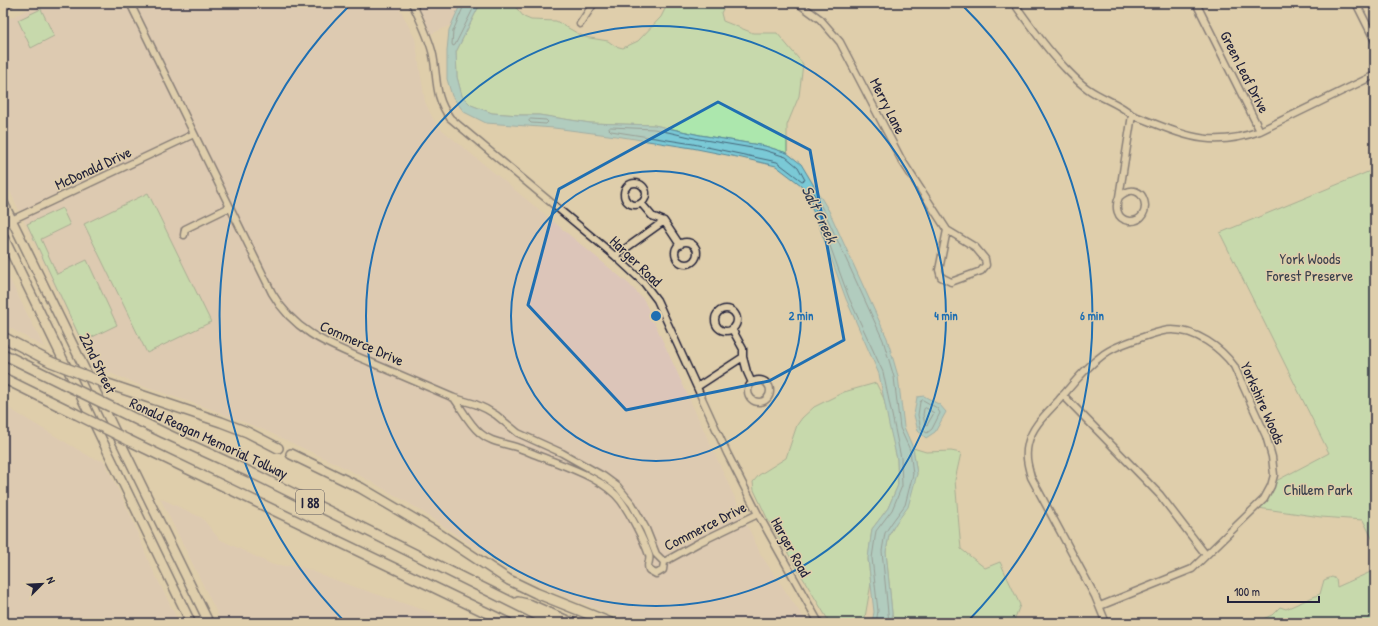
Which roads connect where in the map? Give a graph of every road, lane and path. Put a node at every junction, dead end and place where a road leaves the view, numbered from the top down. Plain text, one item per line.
1 (10, 3) edge
2 (130, 3) edge
3 (412, 3) edge
4 (594, 3) edge
5 (798, 3) edge
6 (1014, 3) edge
7 (1196, 3) edge
8 (1356, 3) edge
9 (3, 6) edge
10 (580, 24) dead end
11 (1375, 41) edge
12 (1375, 75) edge
13 (1132, 115) junction
14 (1260, 131) junction
15 (194, 134) junction
16 (1119, 197) junction
17 (3, 202) edge
18 (641, 203) dead end
19 (230, 207) junction
20 (12, 220) junction
21 (664, 221) junction
22 (3, 224) edge
23 (946, 230) junction
24 (184, 235) dead end
25 (3, 236) edge
26 (680, 245) dead end
27 (615, 256) junction
28 (732, 329) dead end
29 (3, 337) edge
30 (3, 354) edge
31 (743, 357) junction
32 (3, 378) edge
33 (752, 383) dead end
34 (698, 387) junction
35 (1063, 395) junction
36 (454, 398) junction
37 (278, 448) dead end
38 (291, 454) dead end
39 (758, 514) junction
40 (1206, 555) junction
41 (664, 562) junction
42 (536, 593) junction
43 (507, 600) junction
44 (1100, 606) junction
45 (190, 622) edge
46 (209, 623) edge
47 (508, 623) edge
48 (553, 623) edge
49 (572, 623) edge
50 (597, 623) edge
51 (611, 623) edge
52 (819, 623) edge
53 (1106, 623) edge

1 - 9 street
2 - 15 street, Commerce Drive
3 - 27 street, Harger Road
4 - 10 street
5 - 23 street, Merry Lane
6 - 13 street
7 - 14 street, Green Leaf Drive
8 - 11 street
12 - 14 street
13 - 14 street
13 - 16 street
15 - 19 street, Commerce Drive
15 - 20 street, McDonald Drive
16 - 16 street
17 - 20 main road, 22nd Street
18 - 21 street
19 - 24 street
19 - 36 street, Commerce Drive
20 - 22 street, McDonald Drive
20 - 46 main road, 22nd Street
21 - 26 street
21 - 27 street
23 - 23 street, Merry Lane
25 - 45 main road, 22nd Street
27 - 34 street, Harger Road
28 - 31 street
29 - 37 highway, Ronald Reagan Memorial Tollway, bridge
30 - 43 highway, Ronald Reagan Memorial Tollway / I 88, bridge
31 - 33 street
31 - 34 street
32 - 47 highway, I 88, bridge
34 - 39 street, Harger Road
35 - 40 street
35 - 40 street, Yorkshire Woods
35 - 44 street, Yorkshire Woods
36 - 41 street, Commerce Drive
36 - 41 street, Commerce Drive
38 - 42 highway, Ronald Reagan Memorial Tollway / I 88
39 - 41 street, Commerce Drive
39 - 52 street, Harger Road
40 - 44 street, Yorkshire Woods
42 - 50 highway
42 - 51 highway, Ronald Reagan Memorial Tollway / I 88
43 - 48 highway, Ronald Reagan Memorial Tollway / I 88
43 - 49 highway
44 - 53 street, Yorkshire Woods

